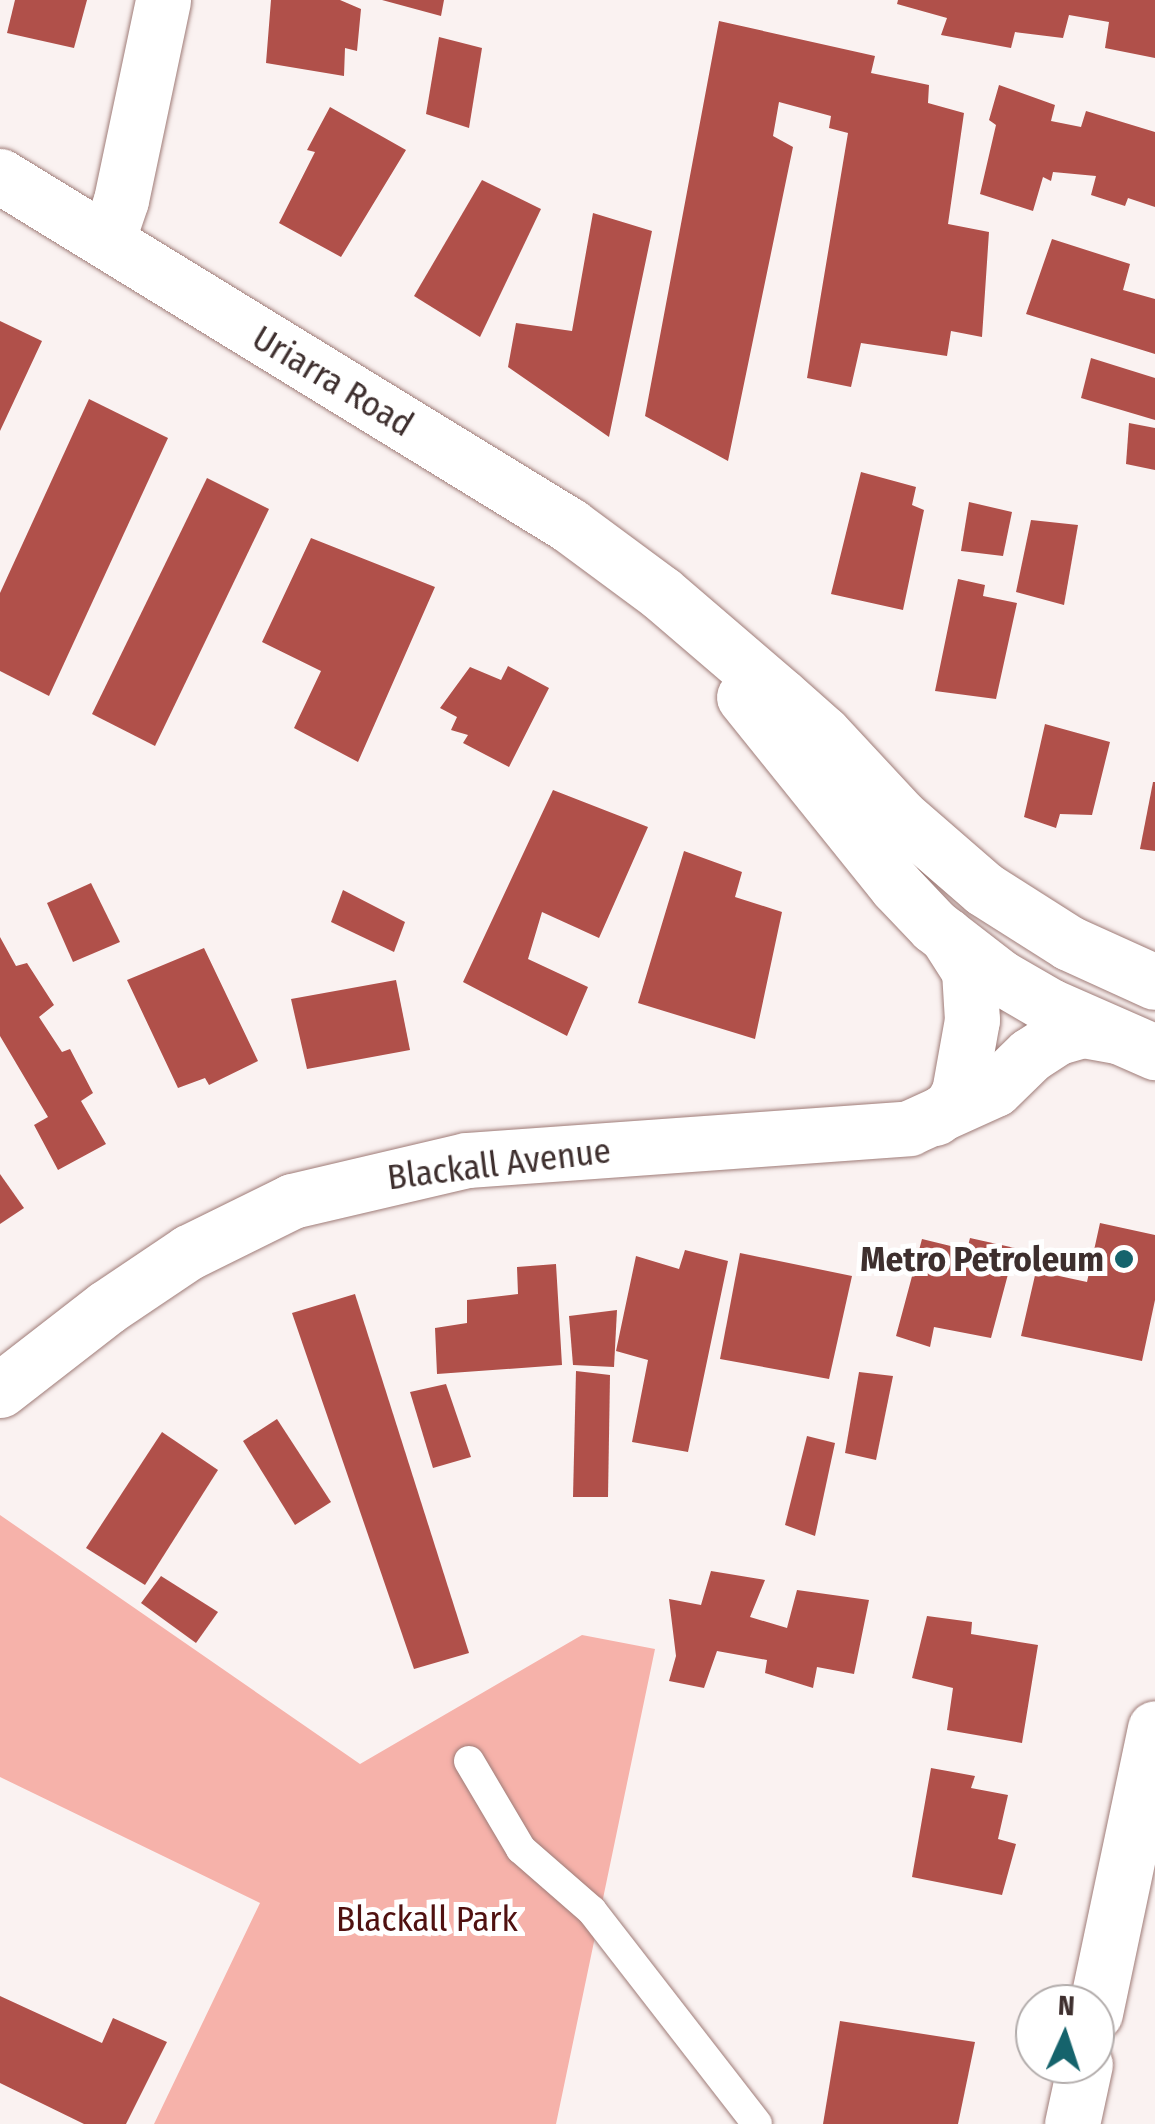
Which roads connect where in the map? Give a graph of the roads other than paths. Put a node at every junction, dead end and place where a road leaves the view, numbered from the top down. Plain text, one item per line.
1 (163, 0) edge
2 (0, 176) edge
3 (107, 241) junction
4 (661, 594) junction
5 (946, 935) junction
6 (1155, 982) edge
7 (1136, 1044) edge
8 (935, 1118) junction
9 (0, 1390) edge
10 (1155, 1728) edge
11 (469, 1761) dead end
12 (1101, 1984) edge
13 (1080, 2084) edge
14 (757, 2124) edge
15 (1072, 2124) edge

1 - 3 main road
2 - 3 main road, Uriarra Road
3 - 4 main road, Uriarra Road
4 - 5 main road, Uriarra Road
4 - 6 main road, Uriarra Road
5 - 7 main road, Uriarra Road
5 - 8 main road
7 - 8 main road, Blackall Avenue
8 - 9 main road, Blackall Avenue
10 - 12 main road
11 - 14 lane
13 - 15 main road

